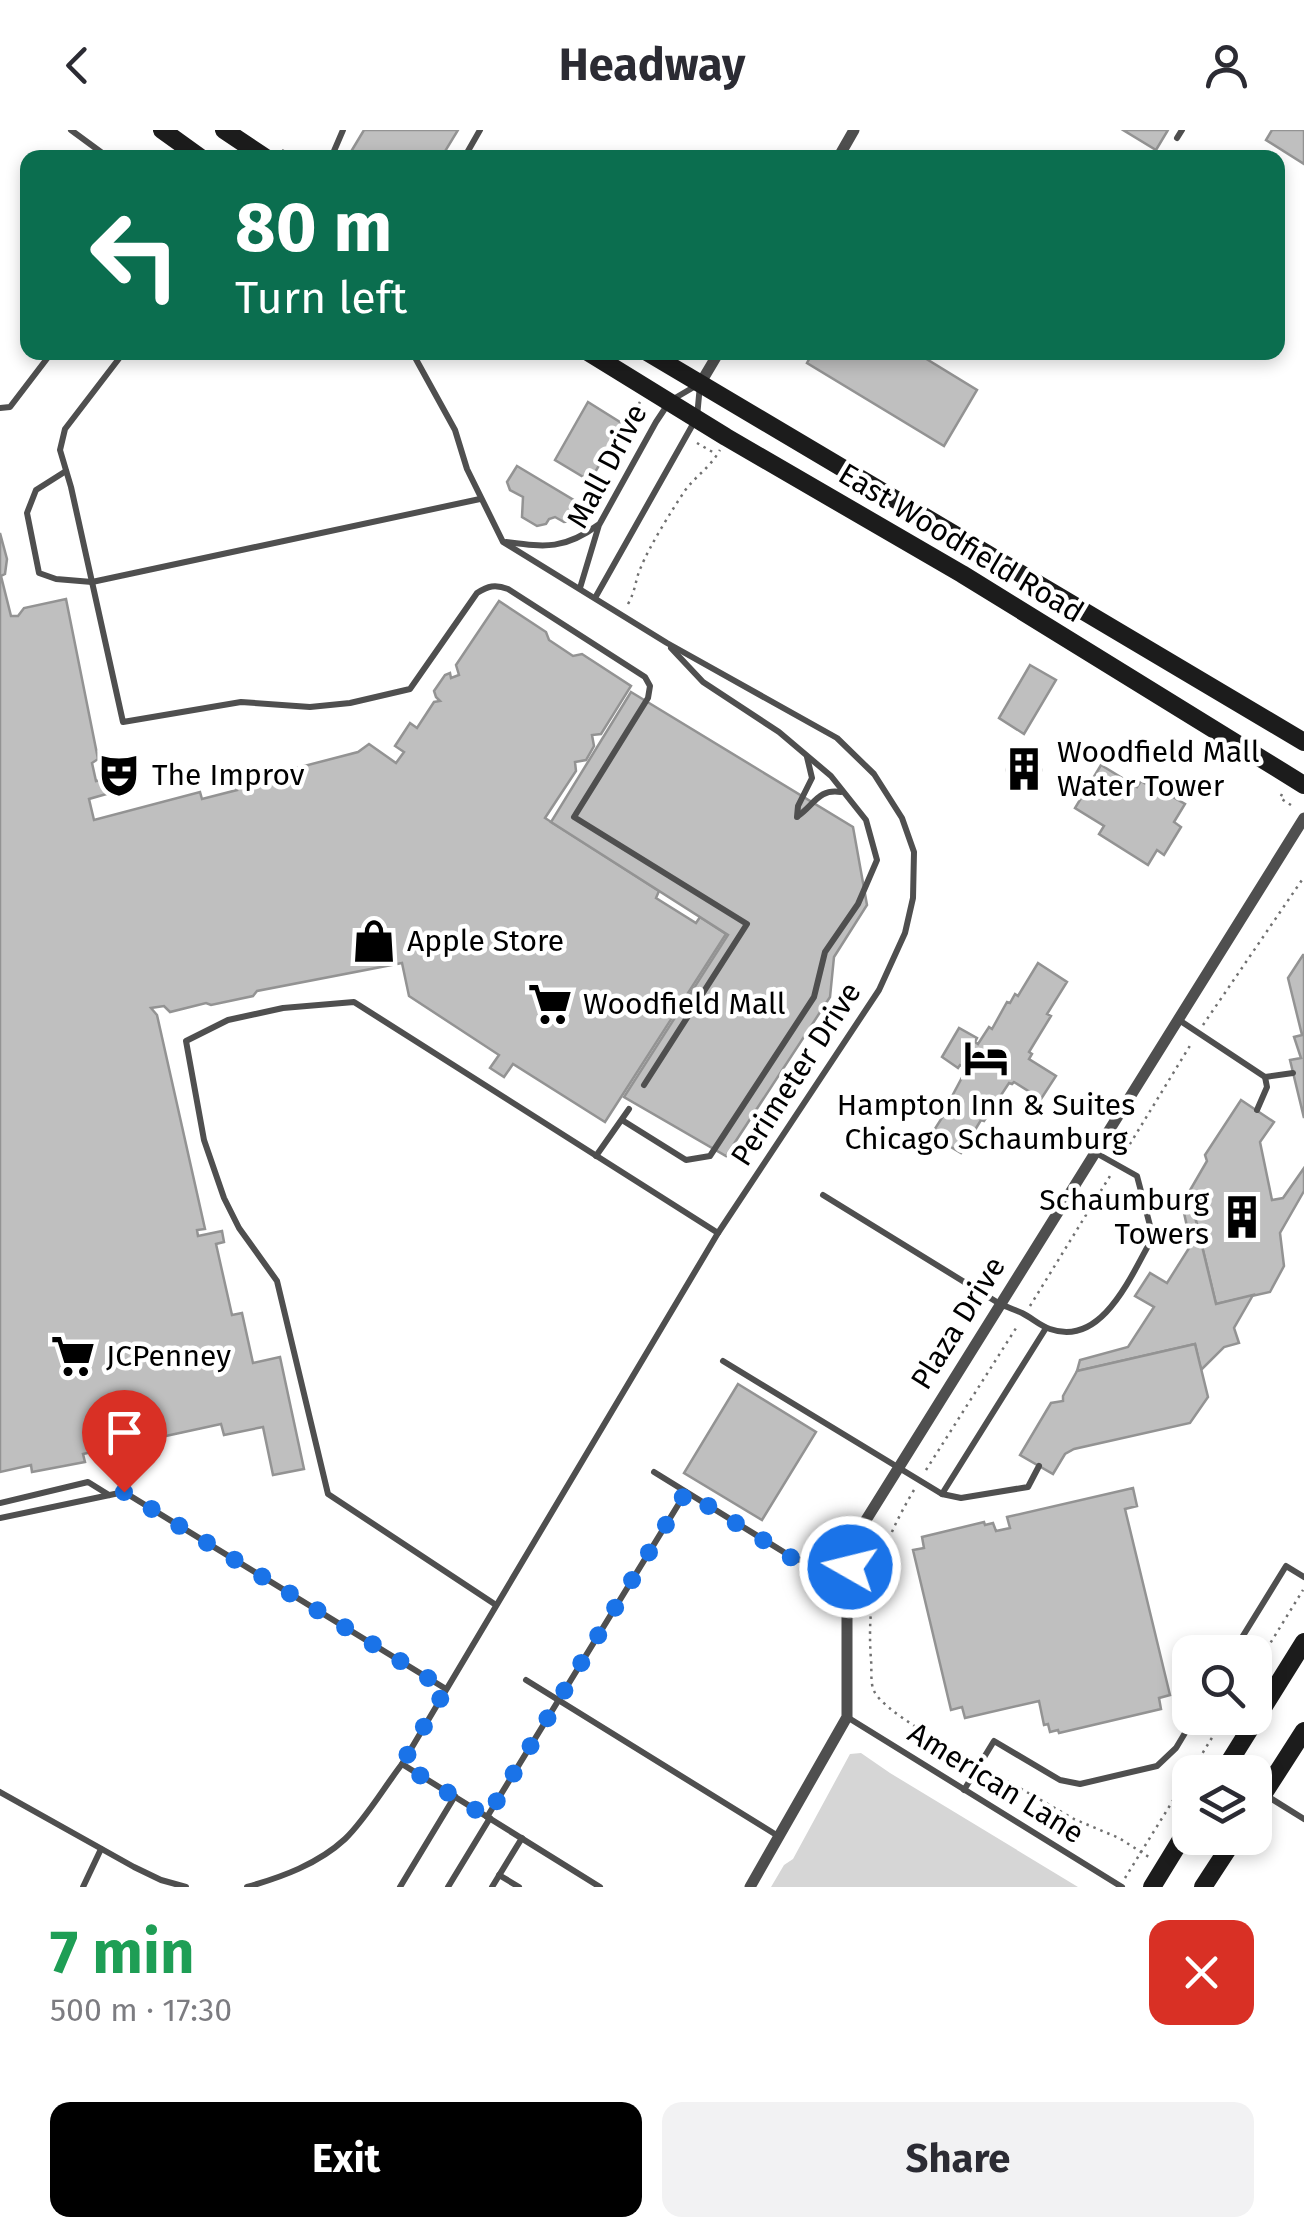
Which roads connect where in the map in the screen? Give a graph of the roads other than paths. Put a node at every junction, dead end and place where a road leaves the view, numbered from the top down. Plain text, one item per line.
1 (72, 130) edge
2 (162, 130) edge
3 (224, 130) edge
4 (1182, 130) edge
5 (1176, 138) dead end
6 (99, 150) edge
7 (190, 150) edge
8 (254, 150) edge
9 (46, 360) edge
10 (118, 360) edge
11 (416, 360) edge
12 (601, 360) edge
13 (660, 360) edge
14 (714, 360) edge
15 (700, 384) junction
16 (670, 401) junction
17 (0, 408) edge
18 (697, 417) junction
19 (66, 472) junction
20 (480, 499) junction
21 (598, 524) junction
22 (503, 542) junction
23 (92, 582) junction
24 (580, 588) junction
25 (595, 598) junction
26 (666, 643) junction
27 (1304, 742) edge
28 (807, 756) junction
29 (1304, 786) edge
30 (843, 792) junction
31 (1304, 815) edge
32 (1178, 1019) junction
33 (1294, 1073) dead end
34 (1265, 1077) junction
35 (644, 1085) dead end
36 (629, 1109) dead end
37 (1257, 1110) dead end
38 (622, 1120) junction
39 (1094, 1153) junction
40 (596, 1156) junction
41 (823, 1195) dead end
42 (718, 1232) junction
43 (1000, 1304) junction
44 (1046, 1328) junction
45 (723, 1361) dead end
46 (898, 1466) junction
47 (1039, 1466) dead end
48 (654, 1472) dead end
49 (686, 1492) junction
50 (942, 1494) junction
51 (110, 1495) junction
52 (0, 1503) edge
53 (0, 1518) edge
54 (850, 1567) junction
55 (1304, 1577) edge
56 (496, 1605) junction
57 (1244, 1635) edge
58 (1304, 1642) edge
59 (526, 1680) dead end
60 (446, 1689) junction
61 (559, 1700) junction
62 (847, 1718) junction
63 (1304, 1731) edge
64 (1184, 1735) edge
65 (1234, 1755) edge
66 (402, 1764) junction
67 (1272, 1780) edge
68 (964, 1790) junction
69 (0, 1792) edge
70 (454, 1796) junction
71 (1272, 1805) edge
72 (489, 1818) junction
73 (1304, 1819) edge
74 (779, 1837) junction
75 (522, 1838) junction
76 (101, 1850) junction
77 (1172, 1854) edge
78 (1224, 1855) edge
79 (499, 1874) junction
80 (258, 1886) edge
81 (1121, 1886) edge
82 (83, 1887) edge
83 (186, 1887) edge
84 (248, 1887) edge
85 (400, 1887) edge
86 (448, 1887) edge
87 (492, 1887) edge
88 (519, 1887) edge
89 (600, 1887) edge
90 (750, 1887) edge
91 (1152, 1887) edge
92 (1203, 1887) edge

1 - 6 lane
2 - 7 street
3 - 8 street
4 - 5 lane
9 - 17 lane
10 - 19 lane
11 - 20 lane
12 - 16 street, East Woodfield Road
13 - 15 street, East Woodfield Road
14 - 15 street, Mall Drive
15 - 16 lane, Mall Drive
15 - 18 lane, Mall Drive
15 - 27 street, East Woodfield Road
16 - 18 street, East Woodfield Road
16 - 21 lane, Mall Drive
18 - 25 lane, Mall Drive
18 - 29 street, East Woodfield Road
19 - 23 lane
19 - 23 lane
20 - 22 lane
20 - 23 lane
21 - 22 lane
21 - 24 lane, Mall Drive
22 - 24 lane, Perimeter Drive
23 - 35 lane
24 - 25 lane, Perimeter Drive
25 - 26 lane, Perimeter Drive
26 - 28 lane
26 - 42 lane, Perimeter Drive
28 - 30 lane
28 - 30 lane
30 - 38 lane
31 - 32 street, Plaza Drive
32 - 34 lane
32 - 39 street, Plaza Drive
33 - 34 lane
34 - 37 lane
36 - 38 lane
38 - 40 lane
39 - 43 street, Plaza Drive
39 - 44 lane
40 - 42 lane
40 - 56 lane
41 - 43 lane
42 - 56 lane, Perimeter Drive
43 - 44 lane
43 - 46 street, Plaza Drive
44 - 50 lane
45 - 46 lane
46 - 50 lane
46 - 54 street, Plaza Drive
47 - 50 lane
48 - 49 lane
49 - 54 lane
49 - 61 lane
51 - 52 lane
51 - 53 lane
51 - 60 lane
54 - 62 street, Plaza Drive
55 - 57 lane
56 - 60 lane, Perimeter Drive
58 - 65 street
59 - 61 lane
60 - 66 lane, Perimeter Drive
61 - 72 lane
61 - 74 lane
62 - 68 lane, American Lane
62 - 74 street
63 - 67 street
64 - 68 lane
66 - 70 lane
66 - 80 lane, Perimeter Drive
68 - 81 lane, American Lane
69 - 76 lane
70 - 72 lane
70 - 85 lane
71 - 73 lane
72 - 75 lane
72 - 86 lane
74 - 90 street
75 - 79 lane
75 - 89 lane
76 - 82 lane
76 - 83 lane
77 - 91 street
78 - 92 street
79 - 87 lane
79 - 88 lane
80 - 84 lane, Perimeter Drive

